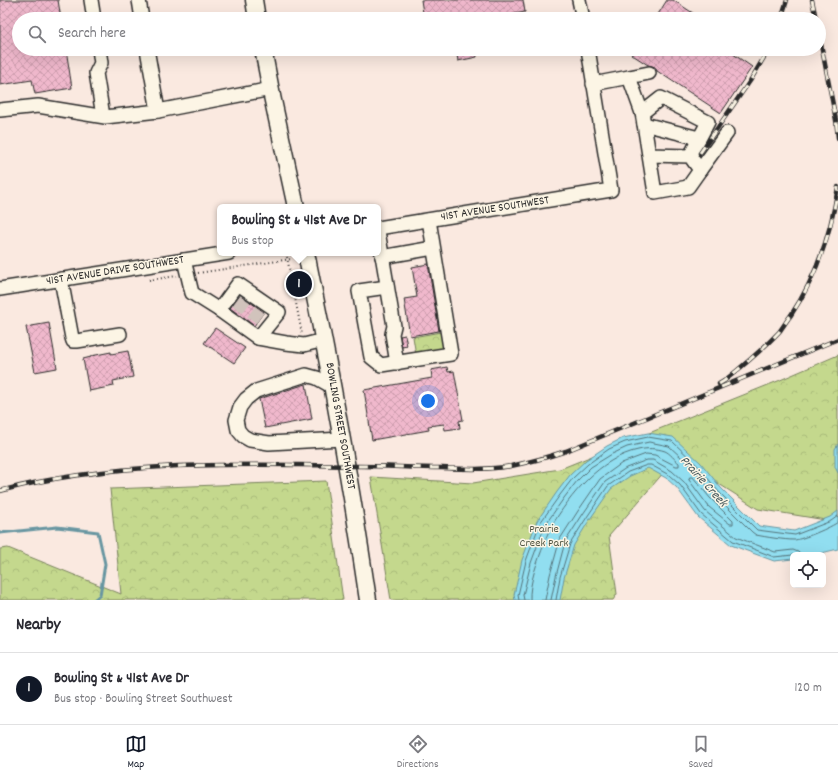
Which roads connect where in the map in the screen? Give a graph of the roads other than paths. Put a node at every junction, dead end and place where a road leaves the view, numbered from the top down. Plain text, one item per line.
1 (92, 0) edge
2 (139, 0) edge
3 (254, 0) edge
4 (579, 0) edge
5 (93, 12) edge
6 (141, 12) edge
7 (256, 12) edge
8 (582, 12) edge
9 (100, 56) edge
10 (148, 56) edge
11 (264, 56) edge
12 (589, 56) edge
13 (649, 72) dead end
14 (629, 77) junction
15 (594, 84) junction
16 (271, 89) junction
17 (0, 110) edge
18 (158, 111) junction
19 (103, 116) junction
20 (643, 118) junction
21 (727, 133) dead end
22 (698, 138) junction
23 (649, 155) junction
24 (690, 156) junction
25 (700, 170) junction
26 (295, 204) edge
27 (429, 220) junction
28 (381, 228) edge
29 (434, 248) junction
30 (381, 251) edge
31 (217, 255) edge
32 (299, 256) edge
33 (382, 257) junction
34 (184, 260) junction
35 (61, 279) junction
36 (387, 287) junction
37 (0, 289) edge
38 (219, 310) junction
39 (120, 334) dead end
40 (258, 338) junction
41 (324, 340) junction
42 (397, 363) junction
43 (333, 387) junction
44 (342, 439) junction
45 (367, 592) edge

1 - 5 street
2 - 6 street
3 - 7 main road
4 - 8 street
9 - 19 street
10 - 18 street
11 - 16 main road
12 - 15 street
13 - 14 street
14 - 15 street
14 - 20 street
15 - 27 street, 41ST AVENUE SOUTHWEST
16 - 18 street
16 - 26 main road
17 - 19 street
18 - 19 street
20 - 22 street
20 - 22 street
20 - 23 street
21 - 25 street
22 - 24 street
23 - 24 street
23 - 25 street
24 - 25 street
27 - 28 street, 41ST AVENUE SOUTHWEST
27 - 29 street
29 - 33 street
29 - 42 street
30 - 33 street
31 - 34 street, 41ST AVENUE DRIVE SOUTHWEST
32 - 41 main road, BOWLING STREET SOUTHWEST
33 - 36 street
34 - 35 street, 41ST AVENUE DRIVE SOUTHWEST
34 - 38 street
35 - 37 street, 41ST AVENUE DRIVE SOUTHWEST
35 - 39 street
36 - 42 street
36 - 42 street
38 - 40 street
38 - 40 street
40 - 41 street
41 - 43 main road, BOWLING STREET SOUTHWEST
43 - 44 main road, BOWLING STREET SOUTHWEST
43 - 44 street
44 - 45 main road, BOWLING STREET SOUTHWEST

